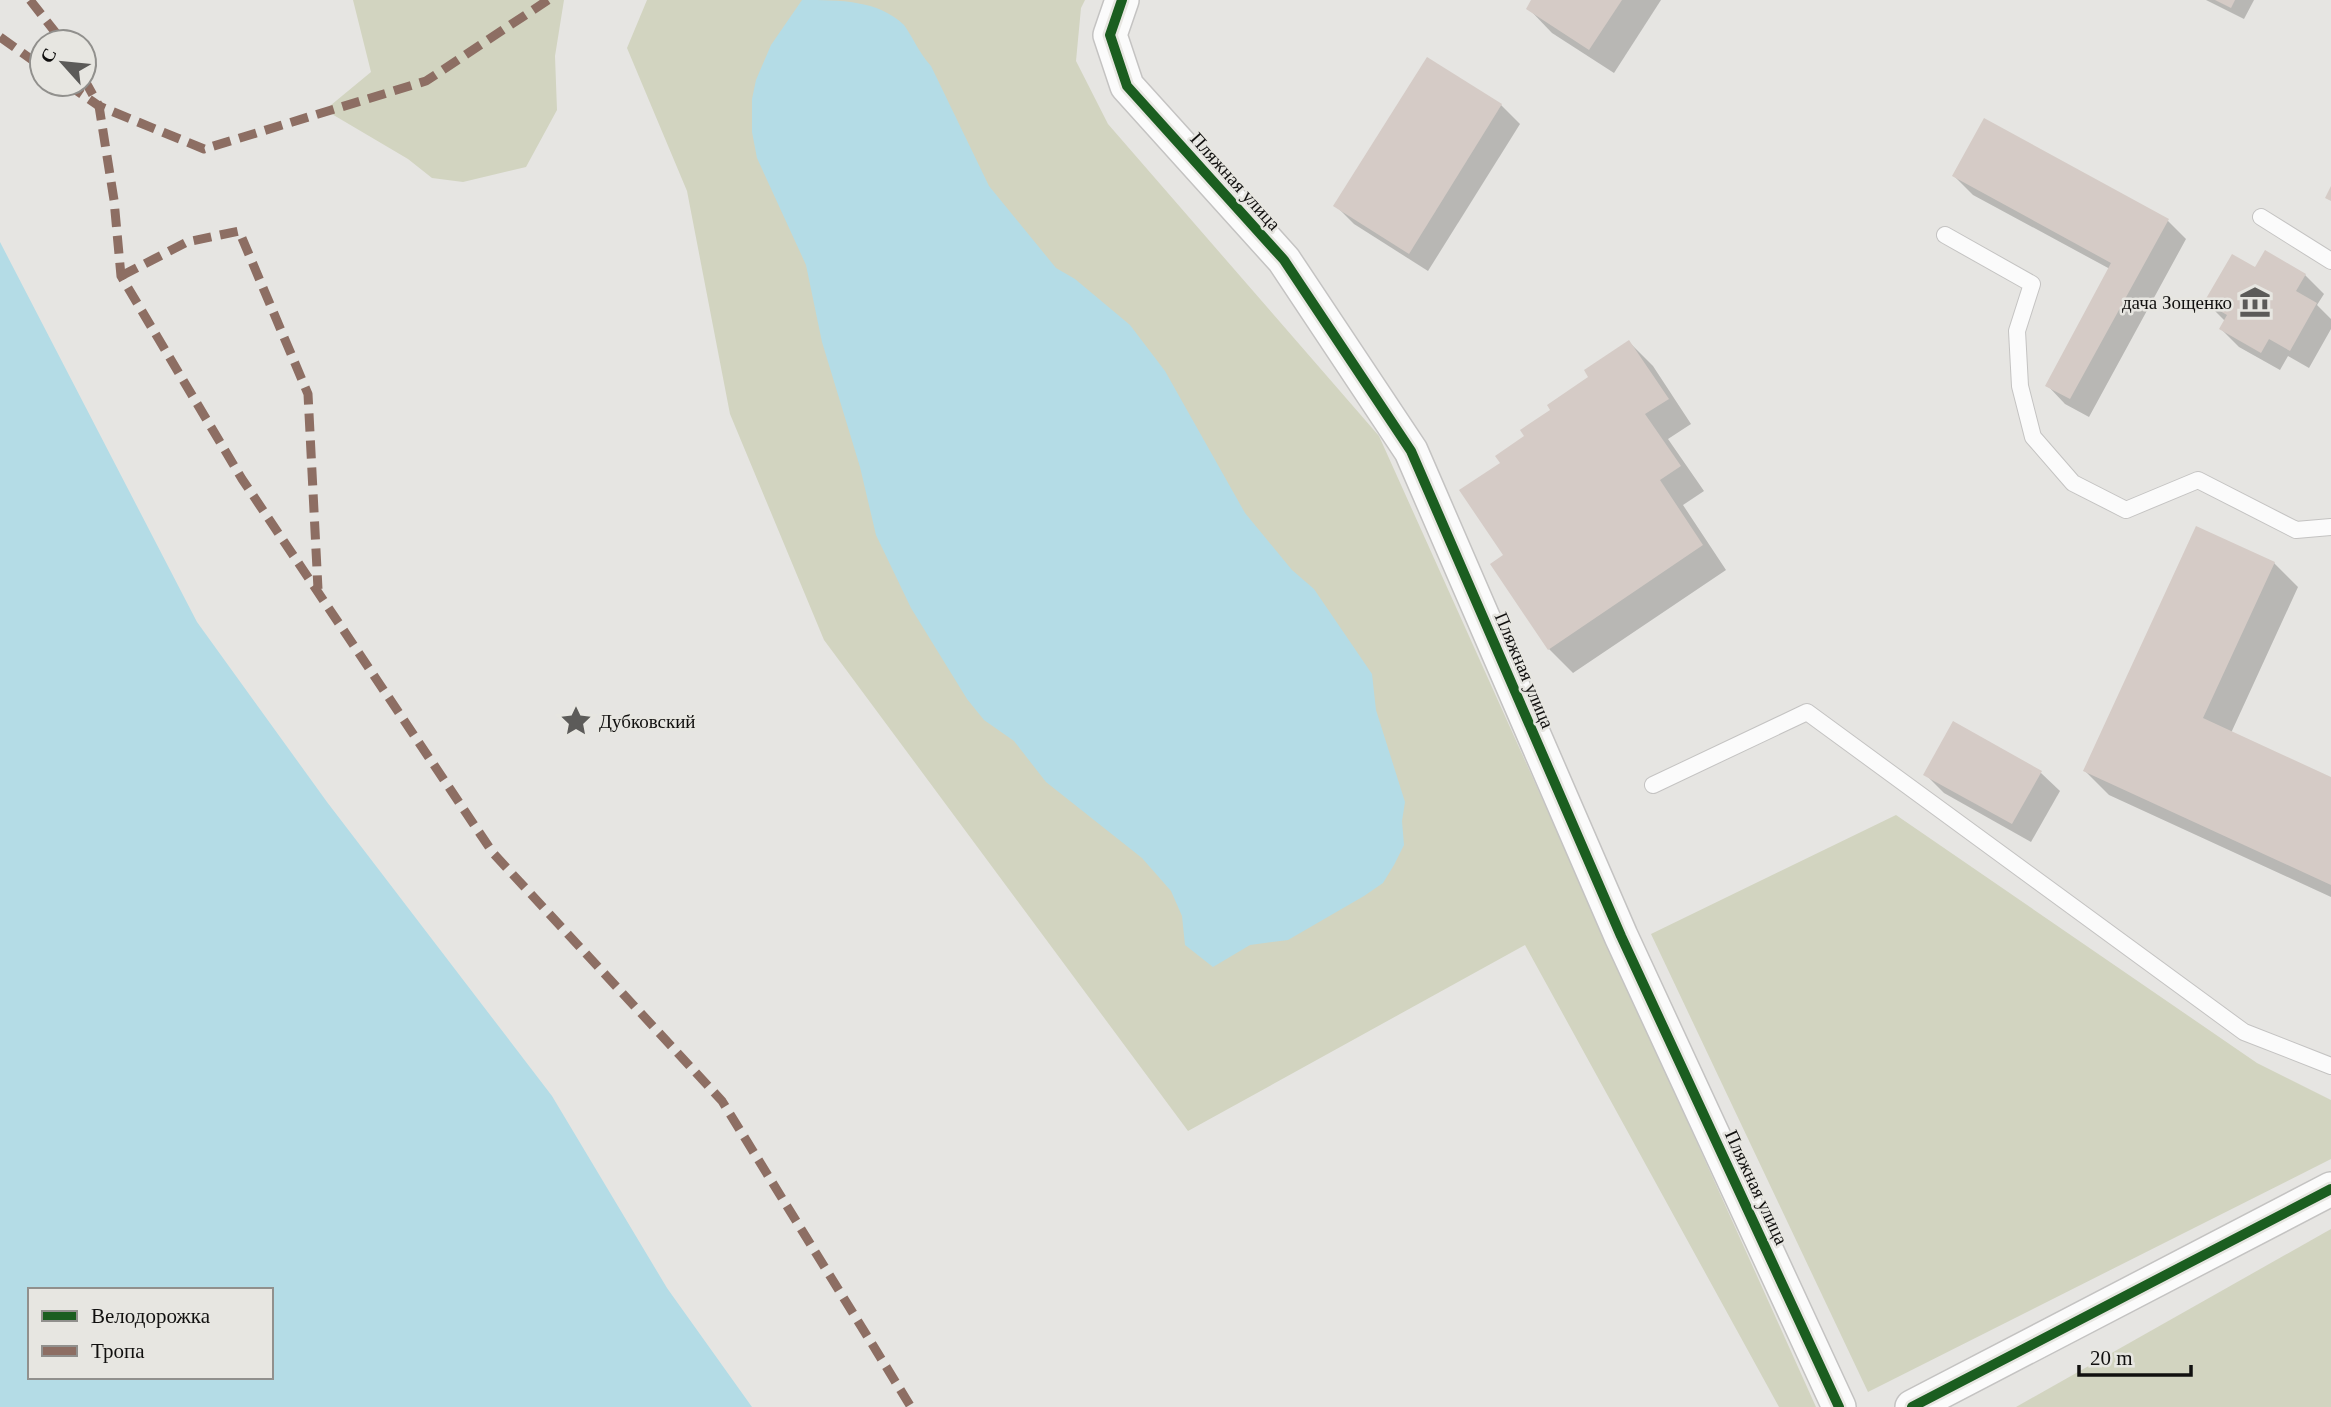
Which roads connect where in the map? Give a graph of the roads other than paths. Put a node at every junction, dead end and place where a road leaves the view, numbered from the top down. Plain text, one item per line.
1 (1122, 0) edge
2 (2261, 217) dead end
3 (1945, 235) dead end
4 (2331, 261) edge
5 (2331, 527) edge
6 (1653, 785) dead end
7 (2331, 1066) edge
8 (2331, 1189) edge
9 (1839, 1407) edge
10 (1912, 1407) edge

1 - 9 street, Пляжная улица
2 - 4 lane
3 - 5 lane
6 - 7 lane
8 - 10 street

